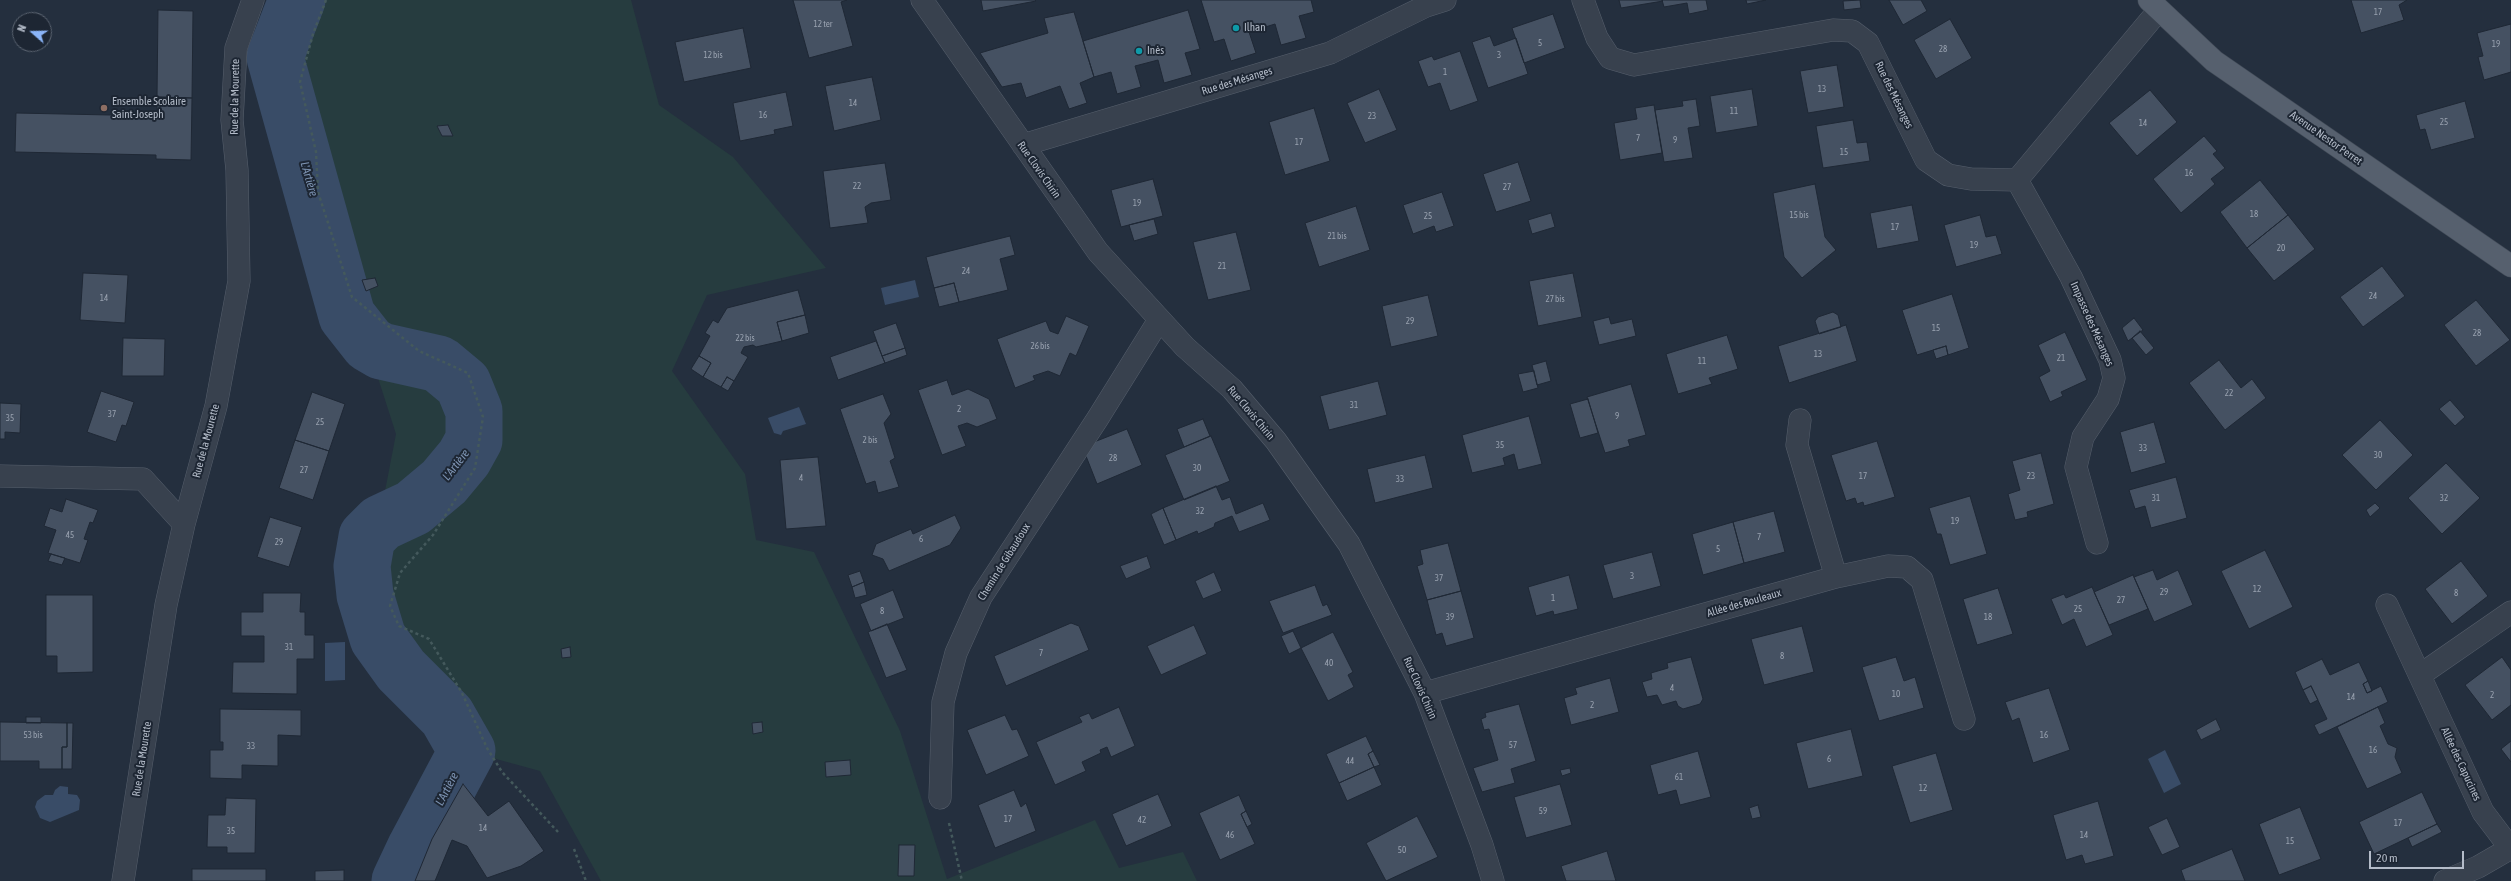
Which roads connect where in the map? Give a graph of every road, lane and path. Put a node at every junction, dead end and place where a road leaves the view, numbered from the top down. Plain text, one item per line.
1 (253, 0) edge
2 (326, 0) edge
3 (922, 0) edge
4 (1583, 0) edge
5 (1432, 2) edge
6 (2153, 5) edge
7 (1022, 145) junction
8 (2017, 180) junction
9 (2511, 266) edge
10 (1159, 320) junction
11 (1800, 420) dead end
12 (0, 476) edge
13 (184, 524) junction
14 (2097, 543) dead end
15 (1836, 578) junction
16 (2387, 605) dead end
17 (2511, 612) edge
18 (2420, 675) junction
19 (1425, 693) junction
20 (1964, 719) dead end
21 (940, 798) joint
22 (558, 832) dead end
23 (2511, 848) edge
24 (574, 849) dead end
25 (123, 881) edge
26 (586, 881) edge
27 (962, 881) edge
28 (1493, 881) edge
29 (2445, 881) edge

1 - 13 street, Rue de la Mourette
2 - 22 path
3 - 7 street, Rue Clovis Chirin
4 - 8 street, Rue des Mésanges
5 - 7 street, Rue des Mésanges
6 - 8 street
6 - 9 main road, Avenue Nestor Perret
7 - 10 street, Rue Clovis Chirin
8 - 14 street, Impasse des Mésanges
10 - 19 street, Rue Clovis Chirin
10 - 21 street, Chemin de Gibaudoux
11 - 15 street
12 - 13 street
13 - 25 street, Rue de la Mourette
15 - 19 street, Allée des Bouleaux
15 - 20 street, Allée des Bouleaux
16 - 18 street, Allée des Capucines
17 - 18 street
18 - 23 street, Allée des Capucines
19 - 28 street, Rue Clovis Chirin
21 - 27 path
23 - 29 street
24 - 26 path

